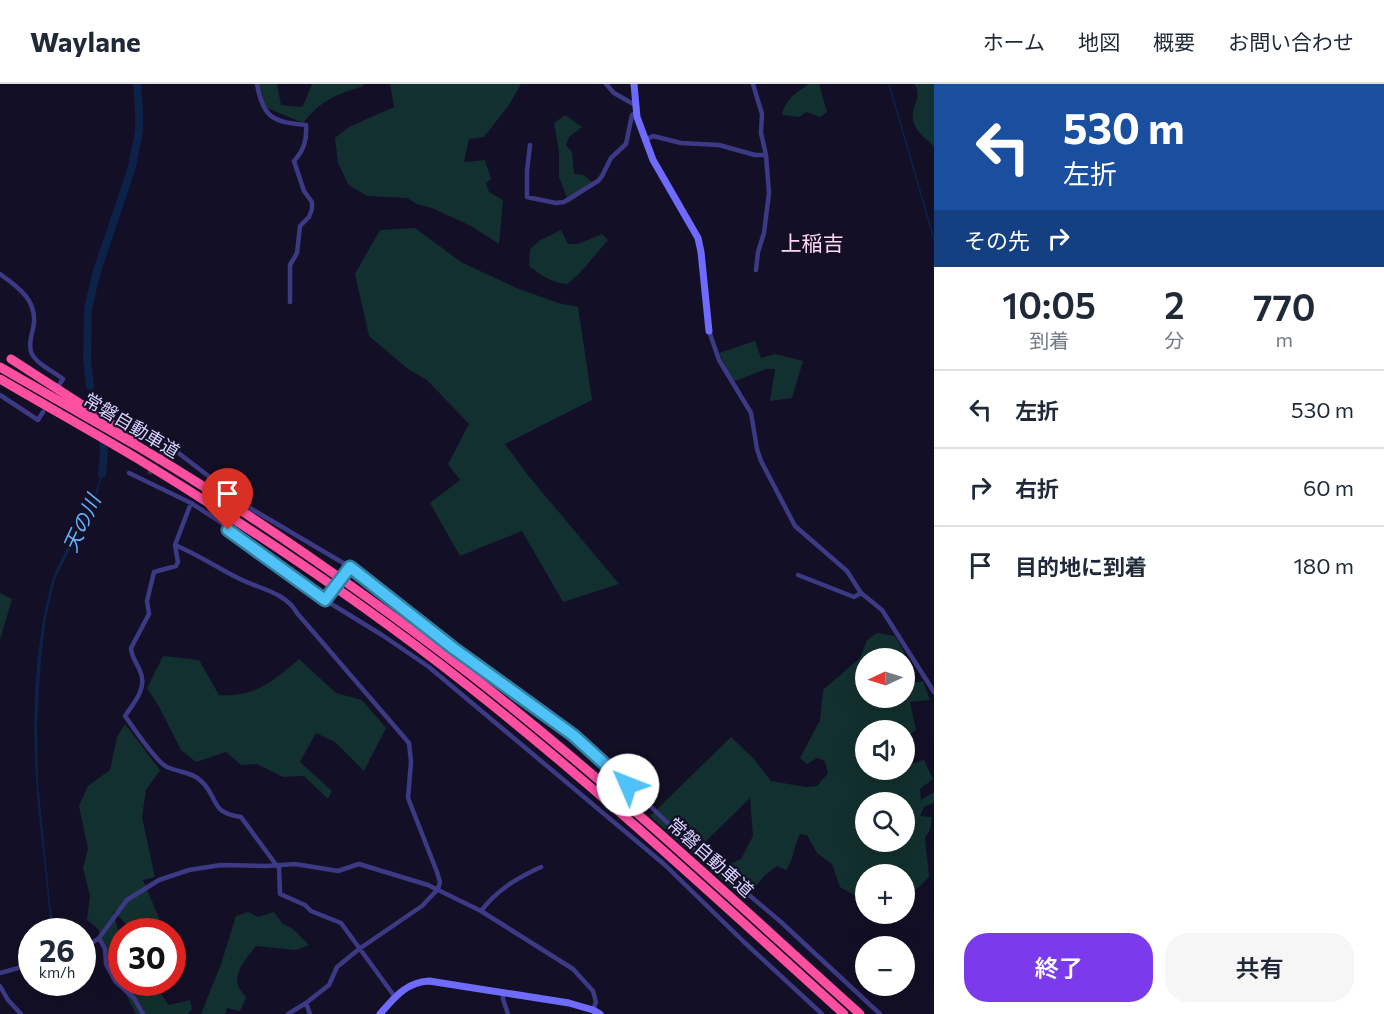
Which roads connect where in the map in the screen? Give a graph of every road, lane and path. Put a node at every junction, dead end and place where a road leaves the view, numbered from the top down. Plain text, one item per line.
1 (257, 84) edge
2 (606, 84) edge
3 (634, 84) edge
4 (753, 84) edge
5 (635, 109) junction
6 (645, 140) junction
7 (530, 145) dead end
8 (766, 155) junction
9 (756, 270) dead end
10 (0, 274) edge
11 (290, 302) dead end
12 (709, 331) joint
13 (11, 359) dead end
14 (0, 367) edge
15 (0, 379) edge
16 (59, 385) dead end
17 (0, 386) edge
18 (0, 395) edge
19 (43, 408) junction
20 (86, 412) junction
21 (159, 438) dead end
22 (167, 445) junction
23 (163, 457) junction
24 (129, 473) dead end
25 (149, 474) tunnel mouth
26 (145, 481) junction
27 (191, 503) junction
28 (175, 545) junction
29 (349, 568) junction
30 (798, 575) dead end
31 (861, 593) junction
32 (326, 599) junction
33 (934, 692) edge
34 (528, 702) junction
35 (524, 709) dead end
36 (622, 822) dead end
37 (617, 826) junction
38 (278, 866) junction
39 (541, 867) dead end
40 (438, 889) junction
41 (481, 911) junction
42 (99, 938) junction
43 (96, 940) edge
44 (359, 949) junction
45 (18, 968) edge
46 (0, 973) edge
47 (0, 986) edge
48 (503, 992) junction
49 (395, 997) junction
50 (306, 1003) junction
51 (596, 1012) edge
52 (877, 1012) edge
53 (21, 1014) edge
54 (143, 1014) edge
55 (288, 1014) edge
56 (310, 1014) edge
57 (380, 1014) edge
58 (508, 1014) edge
59 (822, 1014) edge
60 (844, 1014) edge
61 (860, 1014) edge
62 (870, 1014) edge

1 - 11 street
2 - 5 street
3 - 5 street
4 - 8 street
5 - 6 street
5 - 7 street
6 - 8 street
6 - 12 street
8 - 9 street
10 - 16 street
12 - 31 street
13 - 20 highway
14 - 20 highway, 常磐自動車道
15 - 19 highway, 常磐自動車道
17 - 19 highway
18 - 19 street
19 - 60 highway, 常磐自動車道
20 - 23 highway, 常磐自動車道
21 - 22 street
22 - 23 street
22 - 29 street
23 - 61 highway, 常磐自動車道
24 - 26 street
25 - 26 street
26 - 27 street
27 - 28 street
27 - 32 street
28 - 38 street
28 - 40 street
29 - 32 street, bridge
29 - 34 street
30 - 31 street
31 - 33 street
32 - 37 street
34 - 35 street
34 - 52 street
36 - 37 street
37 - 59 street
38 - 40 street
38 - 42 street
38 - 44 street
39 - 41 street
40 - 41 street
40 - 44 street
41 - 51 street
42 - 43 street
42 - 54 street
44 - 49 street
44 - 50 street
45 - 46 street
47 - 53 street
48 - 49 street
48 - 51 street
48 - 58 street
49 - 57 street
50 - 55 street
50 - 56 street
52 - 62 street

